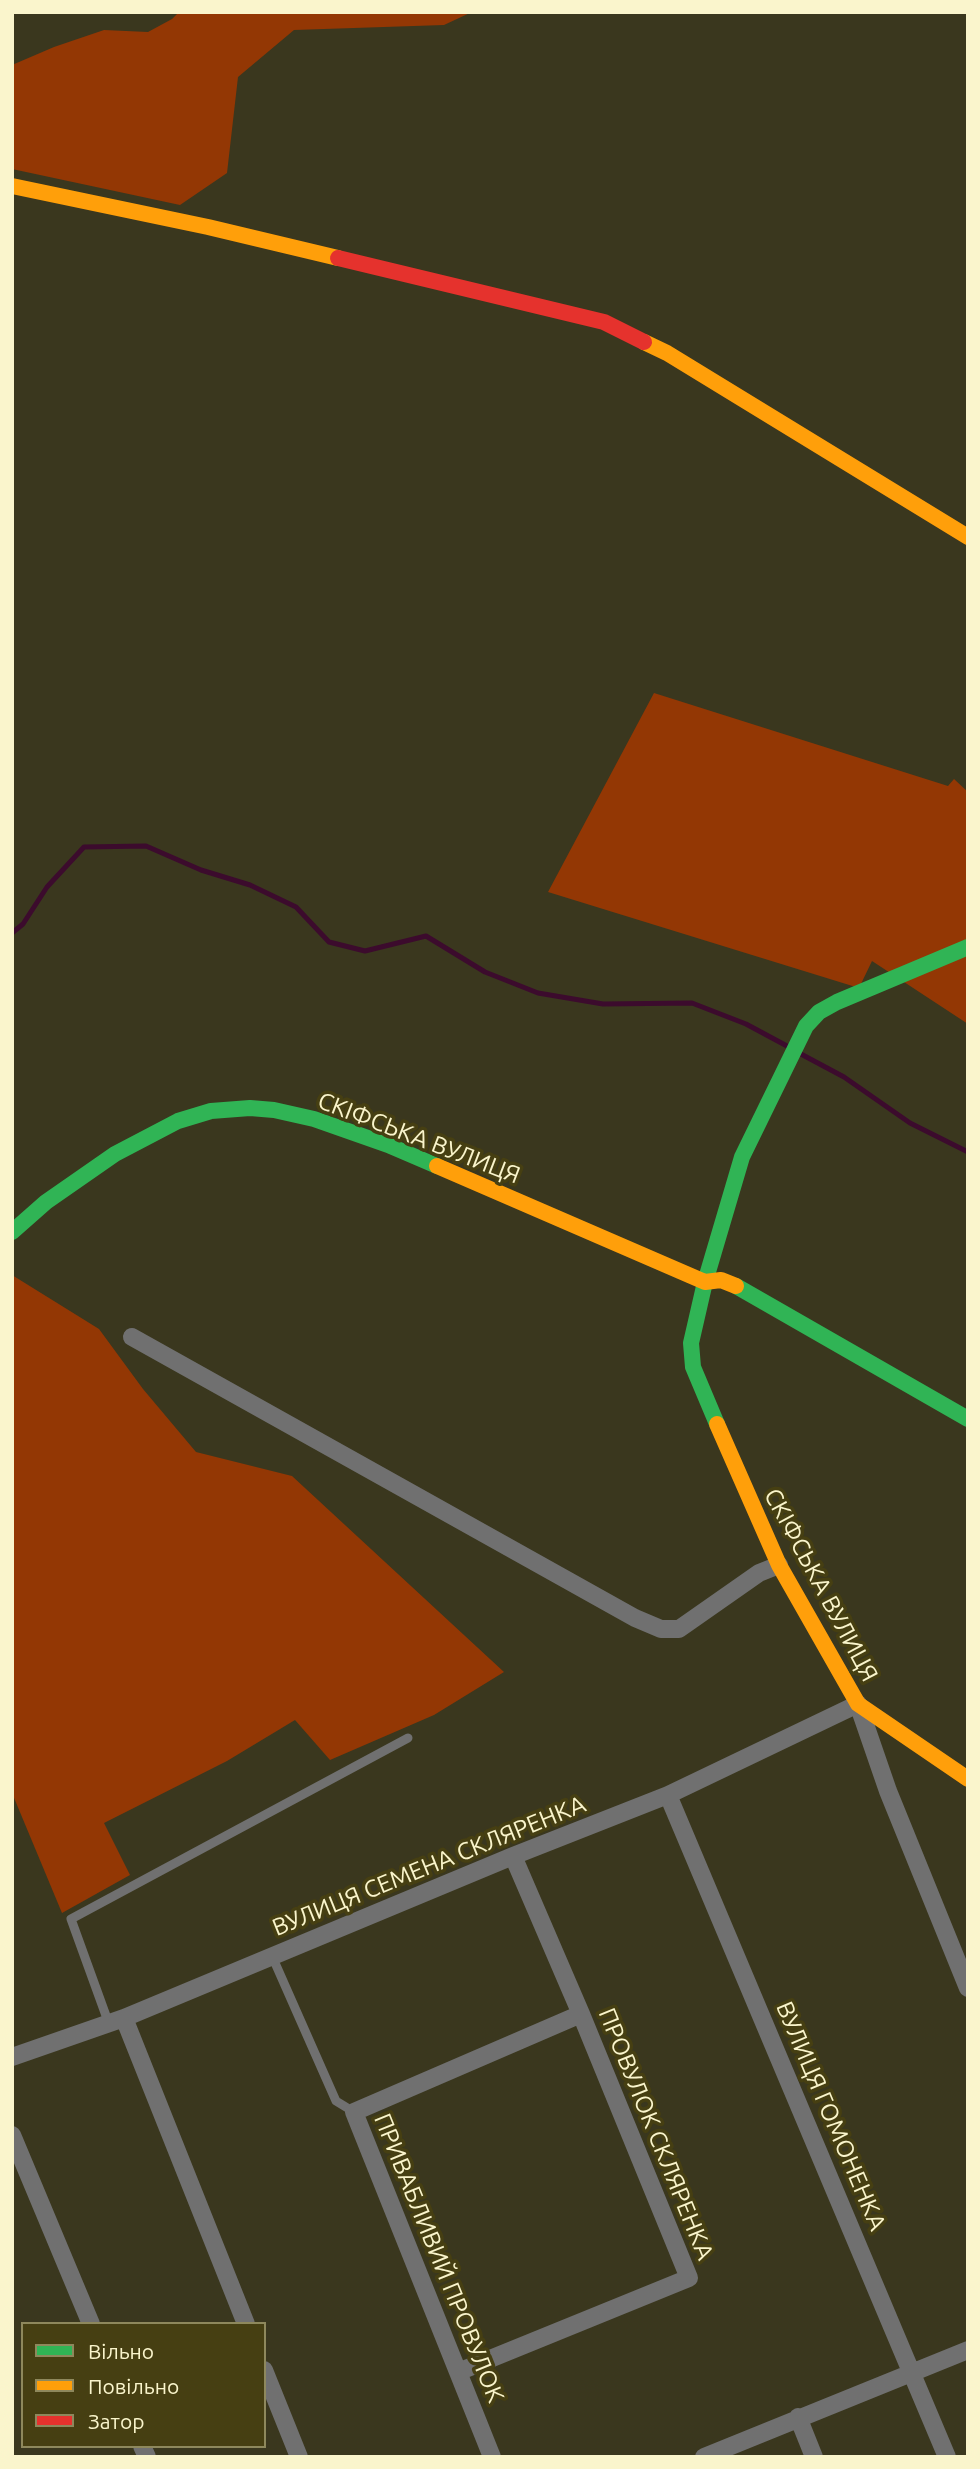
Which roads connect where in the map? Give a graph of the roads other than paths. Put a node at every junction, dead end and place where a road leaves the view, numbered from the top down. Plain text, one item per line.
1 (12, 186) edge
2 (968, 537) edge
3 (968, 947) edge
4 (12, 1233) edge
5 (705, 1282) junction
6 (132, 1337) dead end
7 (968, 1419) edge
8 (779, 1565) junction
9 (858, 1704) junction
10 (408, 1738) dead end
11 (968, 1779) edge
12 (668, 1795) junction
13 (513, 1856) junction
14 (272, 1956) junction
15 (968, 1988) edge
16 (581, 2014) junction
17 (116, 2021) junction
18 (12, 2056) edge
19 (354, 2112) junction
20 (12, 2134) edge
21 (90, 2322) edge
22 (245, 2322) edge
23 (968, 2350) edge
24 (458, 2372) junction
25 (913, 2374) junction
26 (266, 2375) edge
27 (798, 2417) junction
28 (299, 2457) edge
29 (492, 2457) edge
30 (704, 2457) edge
31 (814, 2457) edge
32 (947, 2457) edge

1 - 2 street
3 - 5 street, СКІФСЬКА ВУЛИЦЯ
4 - 5 street, СКІФСЬКА ВУЛИЦЯ
5 - 7 street, СКІФСЬКА ВУЛИЦЯ
5 - 8 street, СКІФСЬКА ВУЛИЦЯ
6 - 8 street
8 - 9 street, СКІФСЬКА ВУЛИЦЯ
9 - 11 street, СКІФСЬКА ВУЛИЦЯ
9 - 12 street, ВУЛИЦЯ СЕМЕНА СКЛЯРЕНКА
9 - 15 street
10 - 17 lane
12 - 13 street, ВУЛИЦЯ СЕМЕНА СКЛЯРЕНКА
12 - 25 street, ВУЛИЦЯ ГОМОНЕНКА
13 - 14 street, ВУЛИЦЯ СЕМЕНА СКЛЯРЕНКА
13 - 16 street, ПРОВУЛОК СКЛЯРЕНКА
14 - 17 street, ВУЛИЦЯ СЕМЕНА СКЛЯРЕНКА
14 - 19 lane
16 - 19 street, ПРИВАБЛИВИЙ ПРОВУЛОК
16 - 24 street, ПРОВУЛОК СКЛЯРЕНКА
17 - 18 street, ВУЛИЦЯ СЕМЕНА СКЛЯРЕНКА
17 - 22 street
19 - 24 street, ПРИВАБЛИВИЙ ПРОВУЛОК
20 - 21 street
23 - 25 street
24 - 29 street, ПРИВАБЛИВИЙ ПРОВУЛОК
25 - 27 street
25 - 32 street, ВУЛИЦЯ ГОМОНЕНКА
26 - 28 street
27 - 30 street
27 - 31 street

